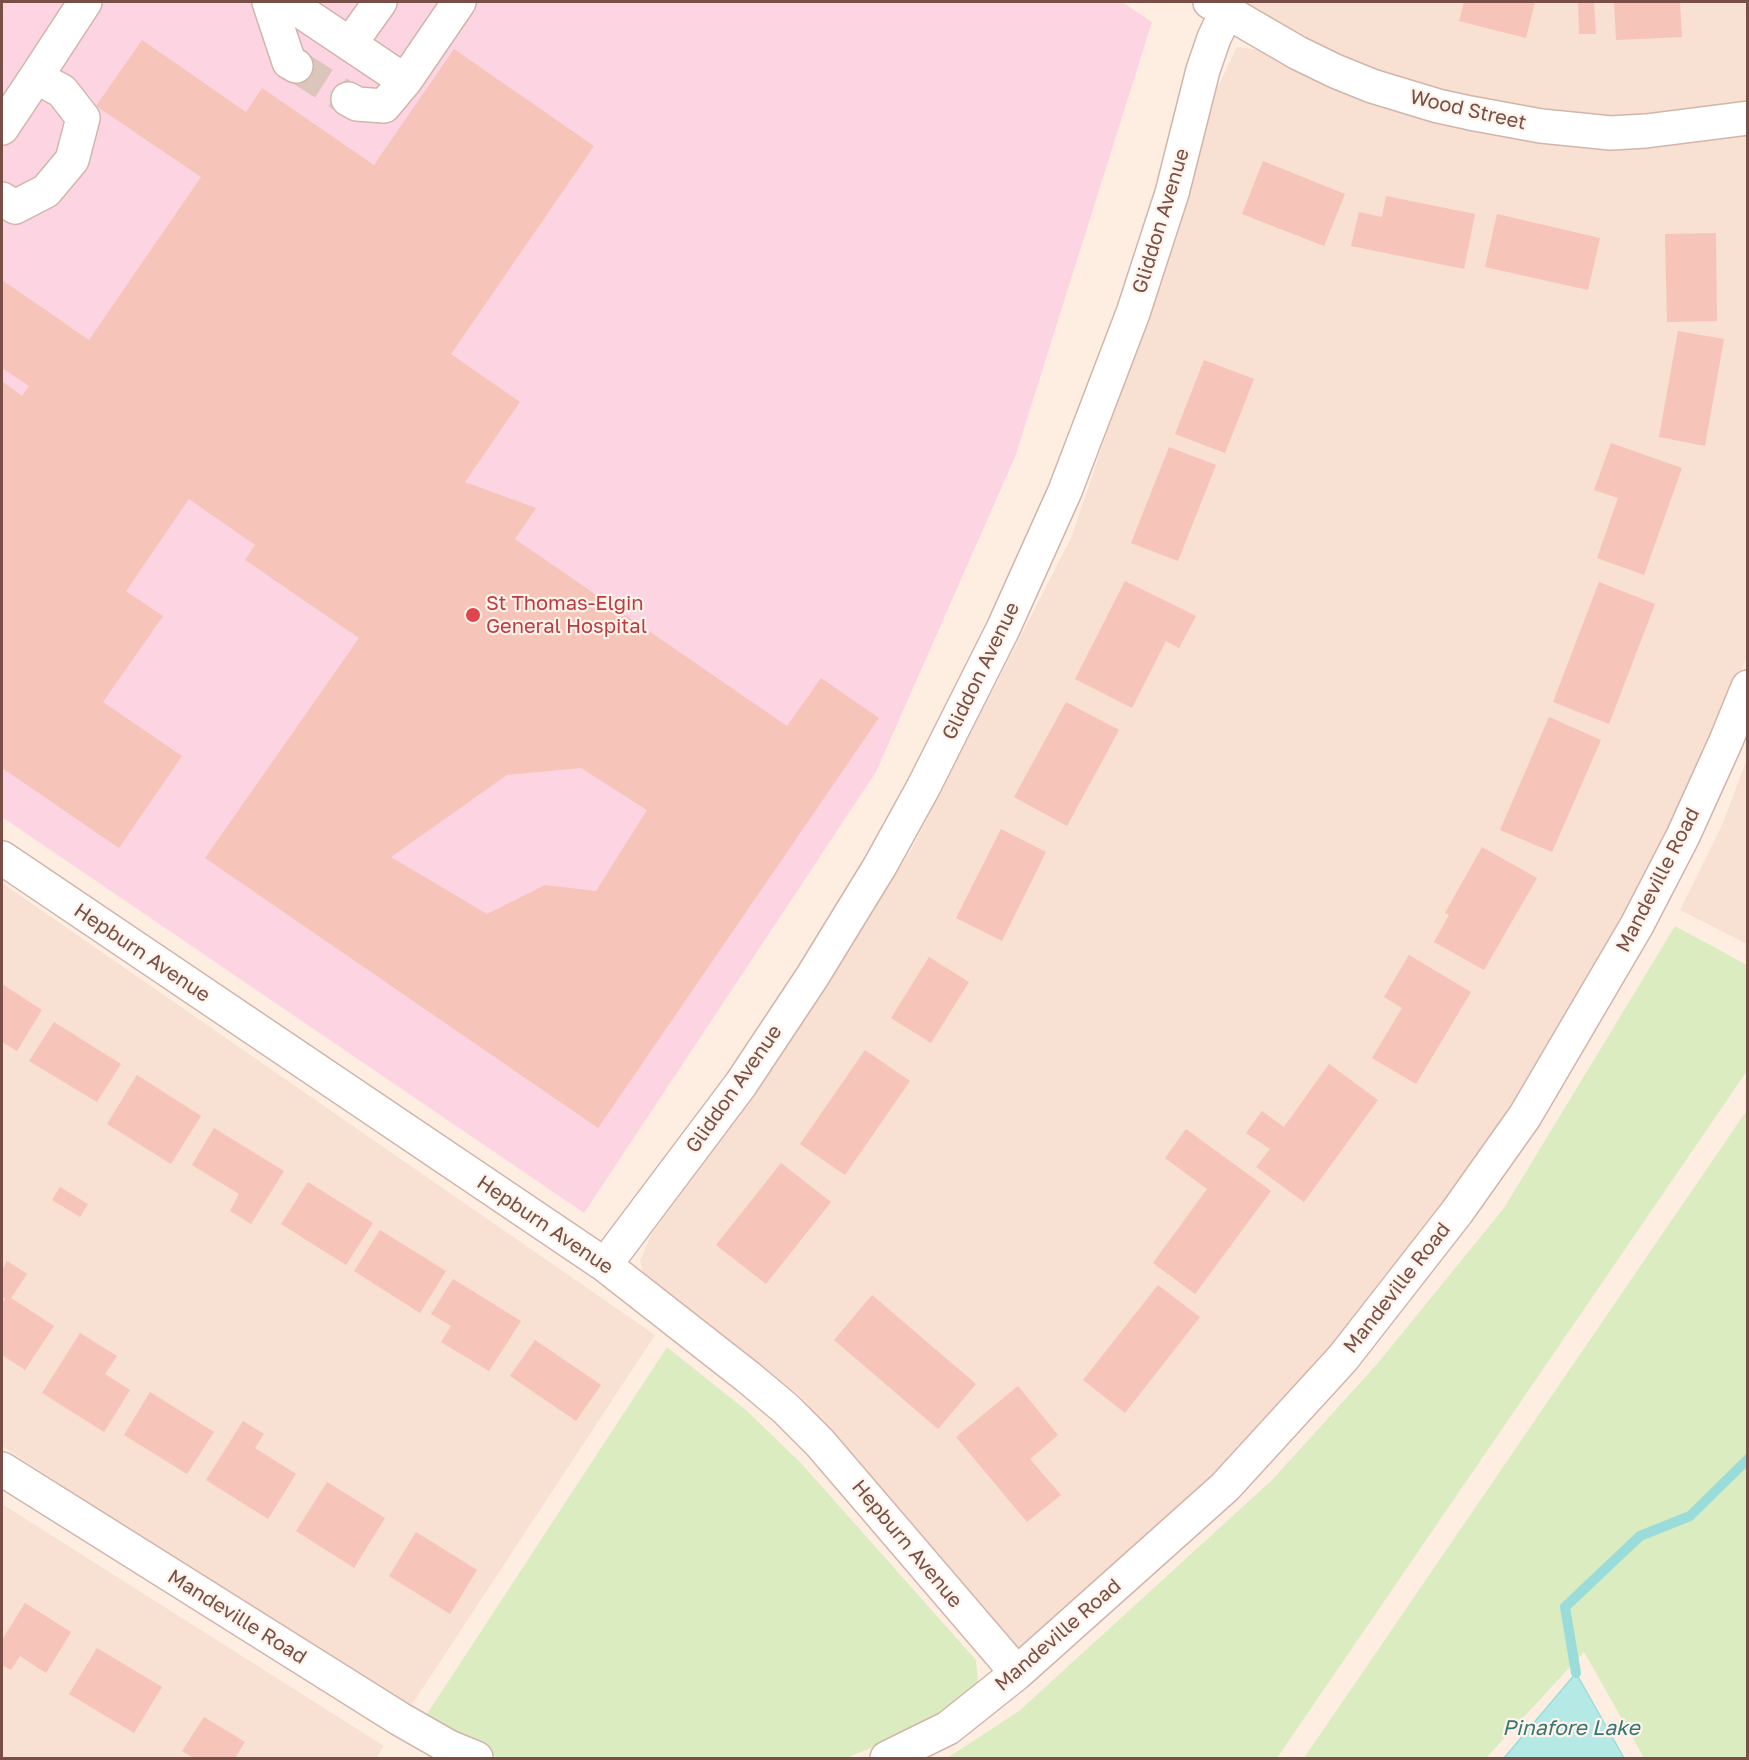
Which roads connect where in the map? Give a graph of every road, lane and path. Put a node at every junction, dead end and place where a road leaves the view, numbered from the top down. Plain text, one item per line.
1 (269, 2) edge
2 (287, 2) edge
3 (380, 2) edge
4 (459, 2) edge
5 (75, 6) edge
6 (1218, 7) edge
7 (350, 44) junction
8 (296, 66) tunnel mouth
9 (36, 77) junction
10 (405, 81) junction
11 (348, 99) tunnel mouth
12 (1748, 118) edge
13 (2, 128) edge
14 (2, 200) edge
15 (1748, 687) edge
16 (2, 858) edge
17 (605, 1265) junction
18 (2, 1469) edge
19 (1017, 1673) junction
20 (476, 1758) edge
21 (887, 1758) edge

1 - 8 street
2 - 7 street
3 - 7 street
4 - 10 street
5 - 9 street
6 - 12 street, Wood Street
6 - 17 street, Gliddon Avenue
7 - 10 street
9 - 13 street
9 - 14 street
10 - 11 street
15 - 19 street, Mandeville Road
16 - 17 street, Hepburn Avenue
17 - 19 street, Hepburn Avenue
18 - 20 street, Mandeville Road
19 - 21 street, Mandeville Road

